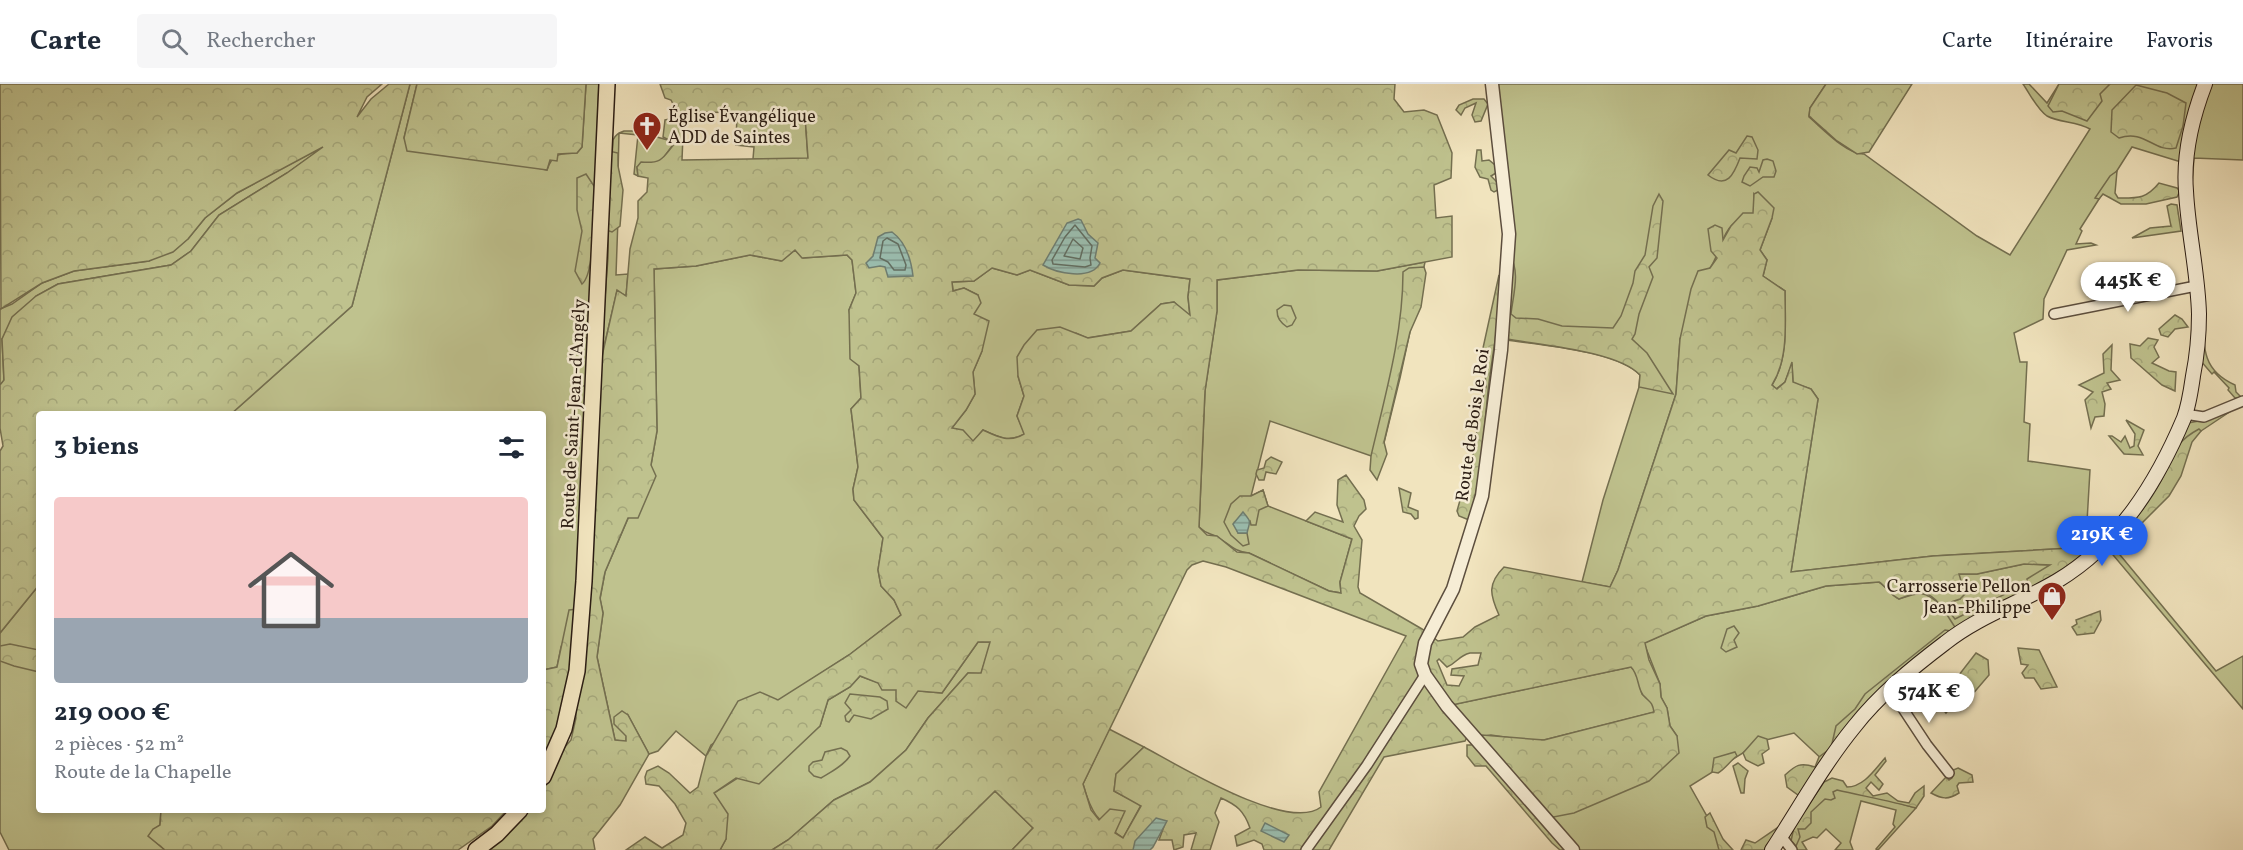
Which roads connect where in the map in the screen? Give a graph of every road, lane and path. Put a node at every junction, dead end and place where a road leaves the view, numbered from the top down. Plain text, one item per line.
1 (607, 84) edge
2 (1492, 84) edge
3 (2205, 84) edge
4 (2196, 286) junction
5 (2054, 314) dead end
6 (2243, 401) edge
7 (2185, 414) junction
8 (1425, 675) junction
9 (1890, 689) junction
10 (546, 770) edge
11 (1948, 773) dead end
12 (517, 813) edge
13 (1781, 836) junction
14 (476, 850) edge
15 (1306, 850) edge
16 (1573, 850) edge
17 (1772, 850) edge
18 (1792, 850) edge

1 - 10 main road, Route de Saint-Jean-d'Angély
2 - 8 street, Route de Bois le Roi
3 - 4 main road
4 - 5 street
4 - 7 main road
6 - 7 street
7 - 9 main road
8 - 15 street
8 - 16 street
9 - 11 street
9 - 13 main road
12 - 14 main road
13 - 17 main road
13 - 18 street

